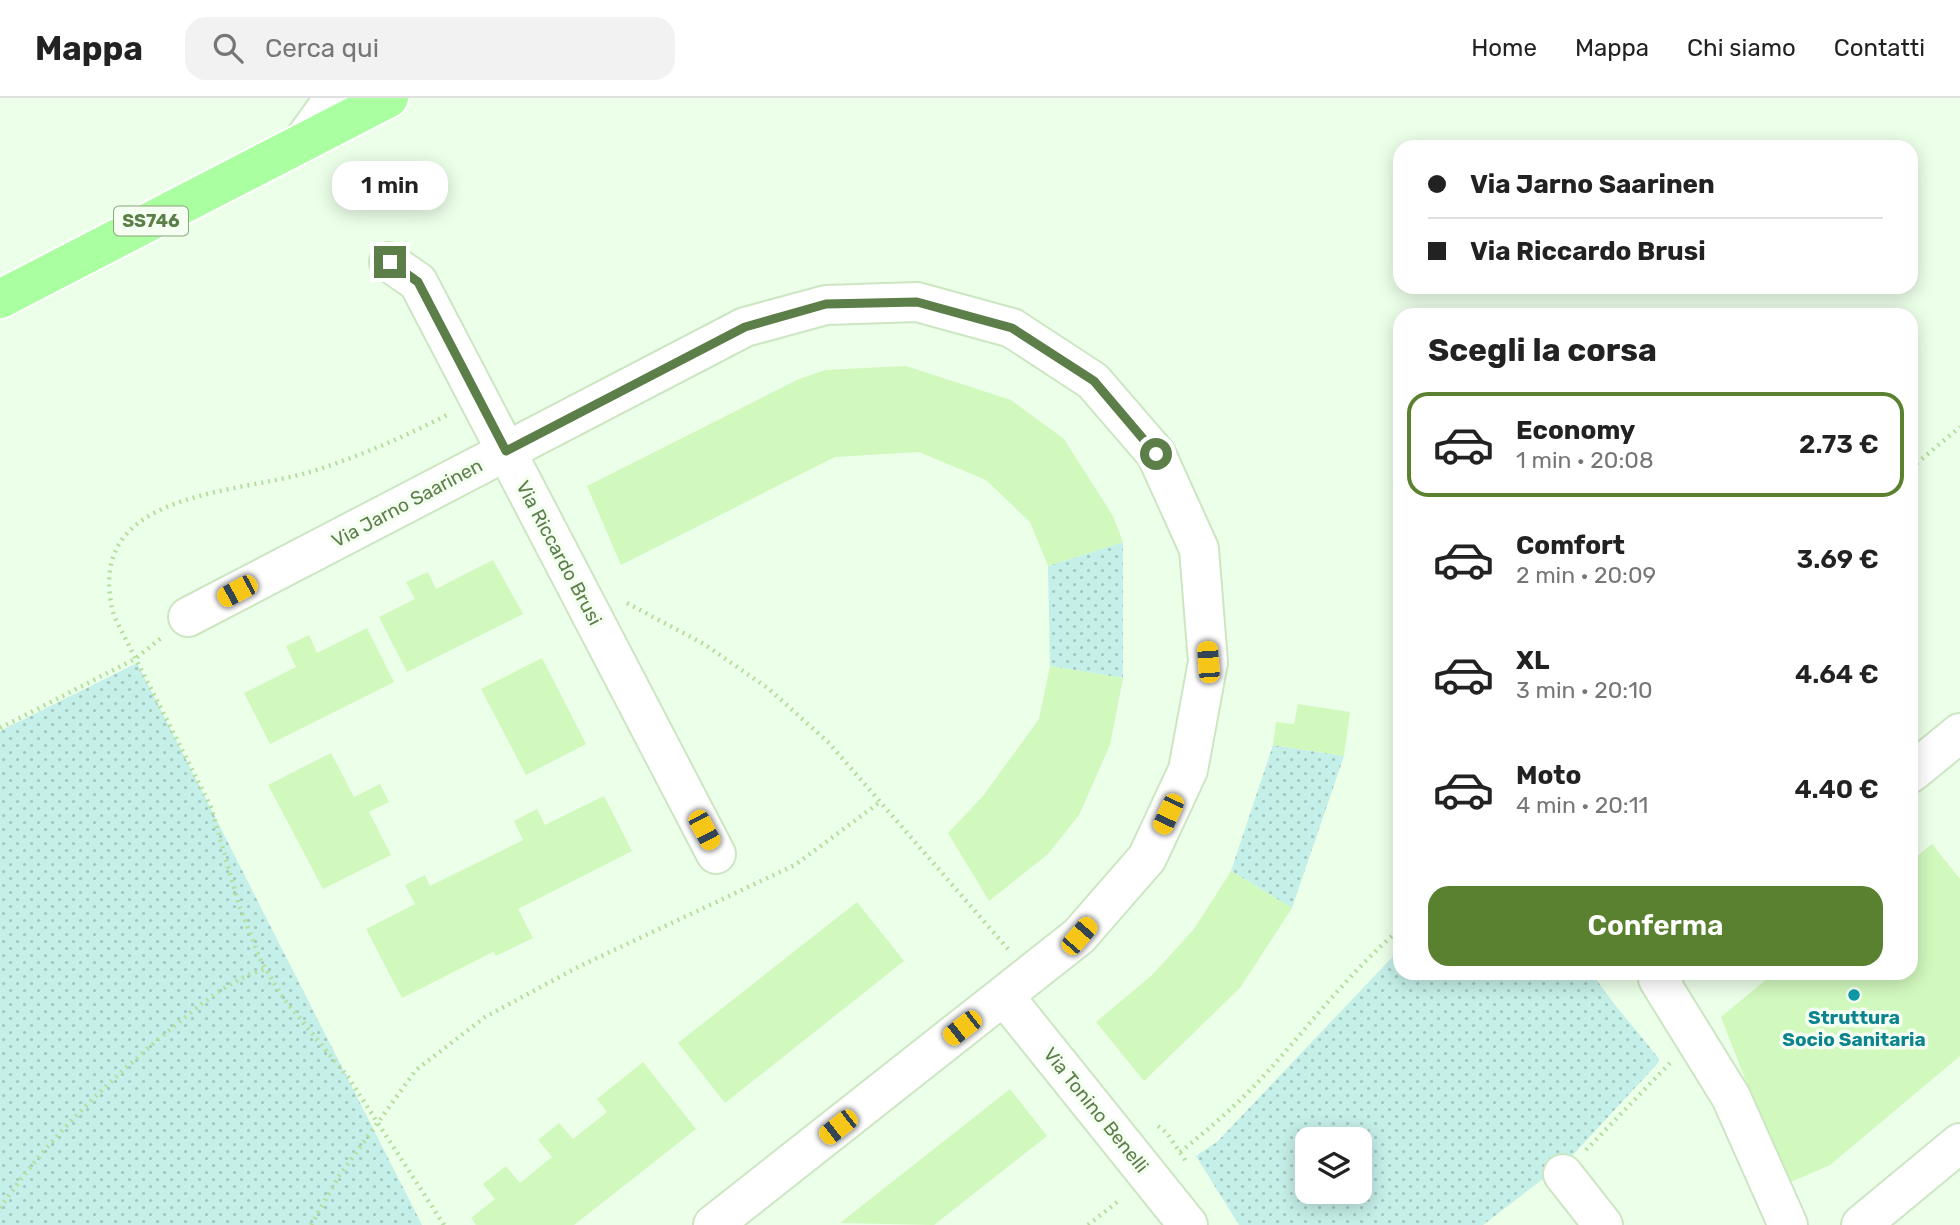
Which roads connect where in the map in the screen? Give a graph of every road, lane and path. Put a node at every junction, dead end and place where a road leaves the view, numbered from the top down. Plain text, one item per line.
1 (334, 98) edge
2 (389, 98) edge
3 (301, 144) junction
4 (390, 262) dead end
5 (0, 299) edge
6 (478, 399) junction
7 (1960, 427) edge
8 (506, 451) junction
9 (1918, 462) edge
10 (621, 598) dead end
11 (188, 617) joint
12 (135, 659) junction
13 (0, 728) edge
14 (1960, 733) edge
15 (1918, 767) edge
16 (880, 802) junction
17 (716, 854) dead end
18 (1393, 936) edge
19 (265, 969) junction
20 (1659, 980) edge
21 (1017, 985) junction
22 (1694, 1037) junction
23 (1149, 1120) dead end
24 (378, 1123) junction
25 (1960, 1143) edge
26 (1181, 1152) junction
27 (1194, 1174) dead end
28 (1563, 1174) joint
29 (1150, 1177) junction
30 (0, 1208) edge
31 (311, 1225) edge
32 (444, 1225) edge
33 (713, 1225) edge
34 (1088, 1225) edge
35 (1188, 1225) edge
36 (1603, 1225) edge
37 (1788, 1225) edge
38 (1861, 1225) edge

1 - 3 street
2 - 3 main road
3 - 5 main road, SS746
4 - 6 street, Via Riccardo Brusi
6 - 8 street, Via Riccardo Brusi
6 - 12 path
7 - 9 path
8 - 11 street, Via Jarno Saarinen
8 - 17 street, Via Riccardo Brusi
8 - 21 street, Via Jarno Saarinen
10 - 16 path
11 - 12 path
12 - 13 path
12 - 19 path
14 - 15 street
16 - 21 path
16 - 24 path
18 - 26 path
19 - 24 path
19 - 30 path
20 - 22 street
21 - 29 street, Via Tonino Benelli
21 - 33 street, Via Jarno Saarinen
22 - 28 path
22 - 37 street
23 - 26 path
24 - 31 path
24 - 32 path
25 - 38 street
26 - 27 path
26 - 29 path
28 - 36 street
29 - 34 path
29 - 35 street, Via Tonino Benelli

